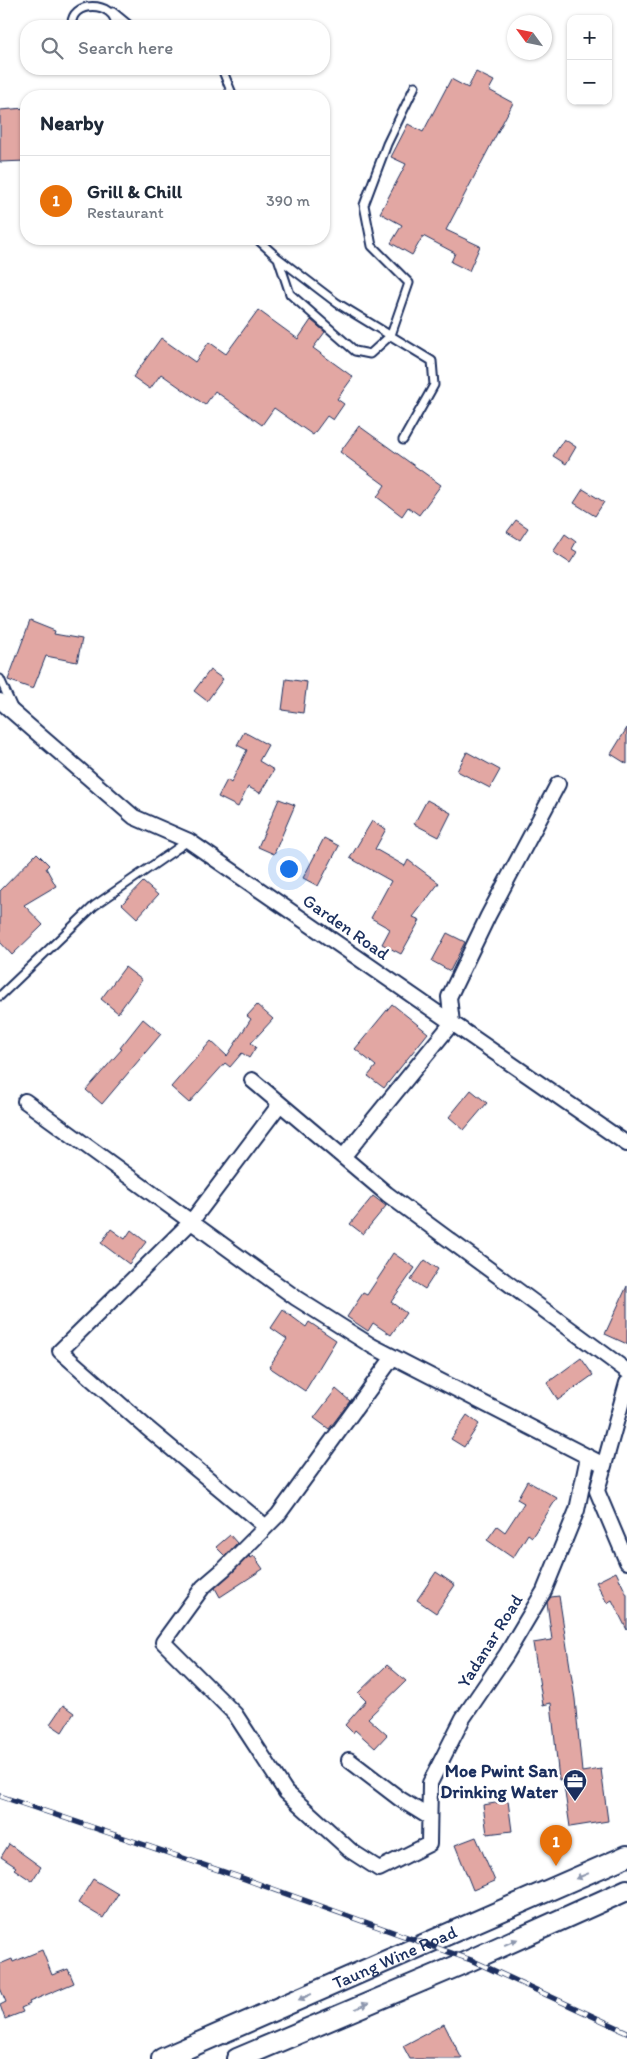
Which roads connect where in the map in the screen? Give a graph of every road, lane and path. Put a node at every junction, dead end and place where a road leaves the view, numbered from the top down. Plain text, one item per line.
1 (89, 1) edge
2 (102, 1) edge
3 (113, 12) junction
4 (72, 20) edge
5 (115, 20) edge
6 (123, 20) edge
7 (224, 75) edge
8 (415, 86) dead end
9 (231, 90) edge
10 (264, 245) edge
11 (278, 258) junction
12 (391, 335) junction
13 (403, 440) dead end
14 (0, 679) edge
15 (0, 701) edge
16 (16, 714) junction
17 (558, 784) dead end
18 (189, 841) junction
19 (0, 996) edge
20 (452, 1024) junction
21 (252, 1080) dead end
22 (25, 1101) dead end
23 (280, 1104) junction
24 (627, 1144) edge
25 (343, 1157) junction
26 (190, 1222) junction
27 (393, 1357) junction
28 (627, 1371) edge
29 (627, 1383) edge
30 (588, 1457) junction
31 (604, 1465) junction
32 (266, 1526) junction
33 (627, 1562) edge
34 (349, 1760) dead end
35 (430, 1817) junction
36 (627, 1856) edge
37 (627, 1890) edge
38 (162, 2059) edge
39 (237, 2059) edge

1 - 2 lane
1 - 4 lane
2 - 3 lane
3 - 5 lane
3 - 6 lane
7 - 9 lane
8 - 12 lane
10 - 11 lane
11 - 12 lane
11 - 12 lane
12 - 13 lane
14 - 16 lane
15 - 16 street, Garden Road
16 - 18 street, Garden Road
17 - 20 street
18 - 19 lane
18 - 20 street, Garden Road
20 - 24 street, Garden Road
20 - 25 street
21 - 23 street
22 - 26 street
23 - 25 street
23 - 26 street
25 - 28 street
26 - 27 street
26 - 32 street
27 - 30 street
27 - 32 street
29 - 31 street
30 - 31 street
30 - 35 street, Yadanar Road
31 - 33 street
32 - 35 street, Yadanar Road
34 - 35 street
36 -> 38 main road, Taung Wine Road
39 -> 37 main road, Taung Wine Road

